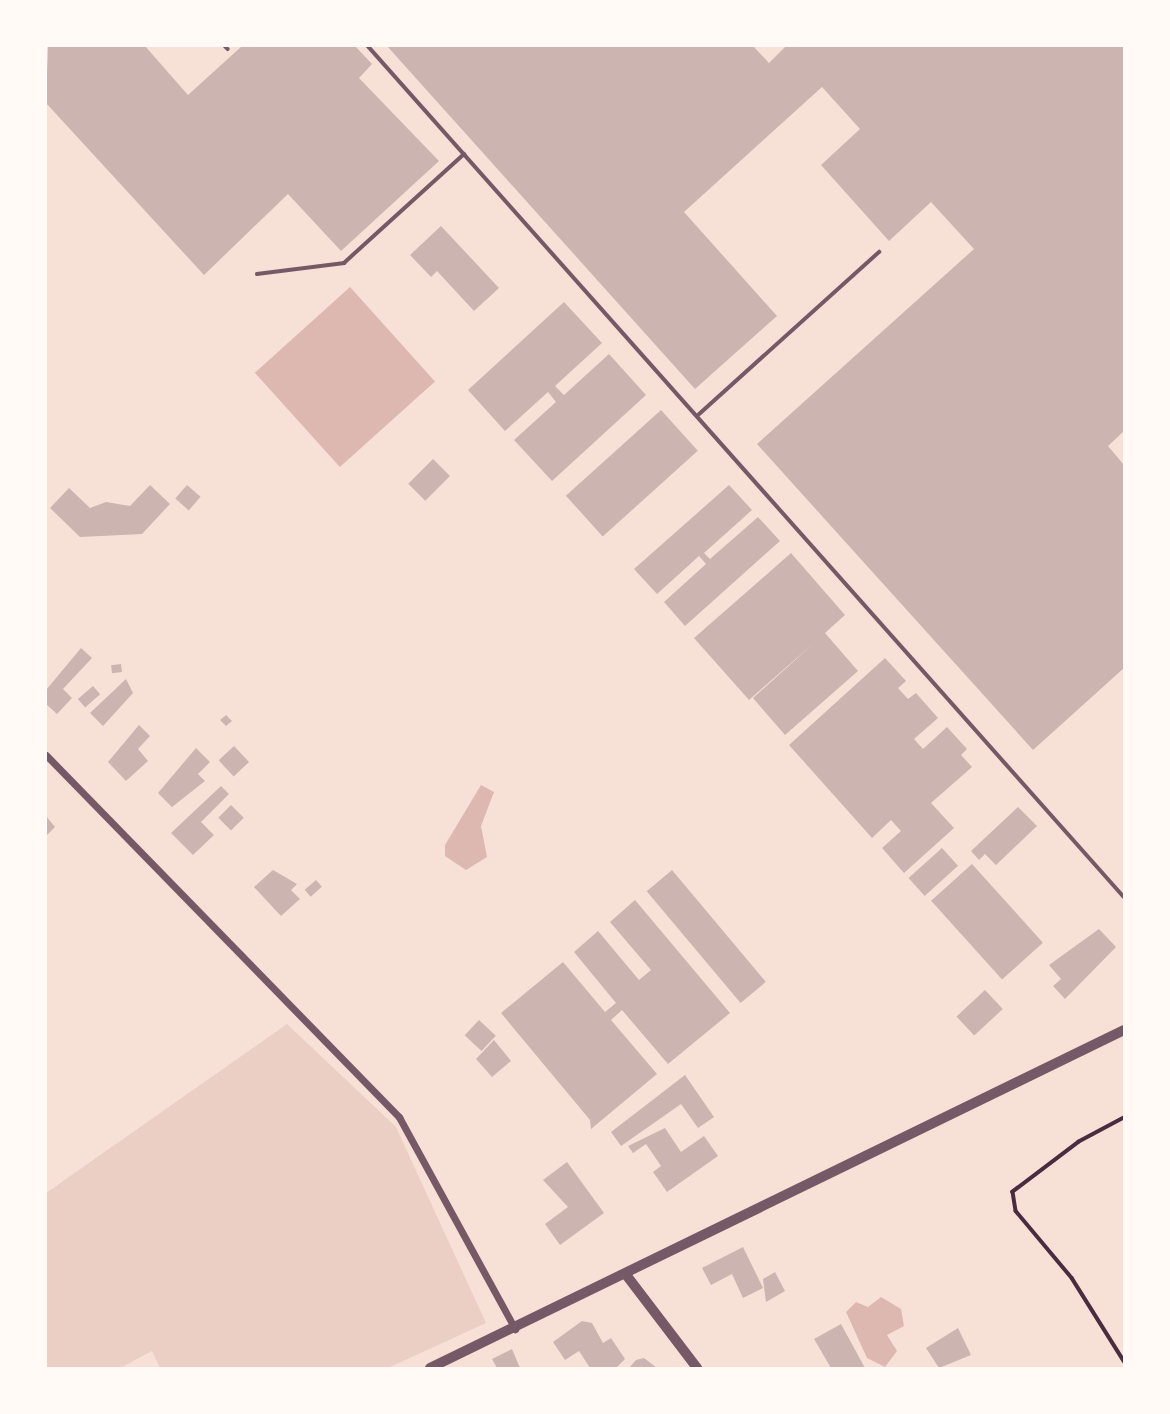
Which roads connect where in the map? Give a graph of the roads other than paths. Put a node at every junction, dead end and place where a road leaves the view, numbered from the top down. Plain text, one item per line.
1 (368, 46) edge
2 (464, 154) junction
3 (879, 252) dead end
4 (257, 274) dead end
5 (697, 416) junction
6 (46, 755) edge
7 (1125, 897) edge
8 (1125, 1030) edge
9 (627, 1276) junction
10 (515, 1329) junction
11 (430, 1368) edge
12 (697, 1368) edge

1 - 2 lane
2 - 4 lane
2 - 5 lane
3 - 5 lane
5 - 7 lane
6 - 10 street
8 - 9 street
9 - 10 street
9 - 12 street
10 - 11 street

